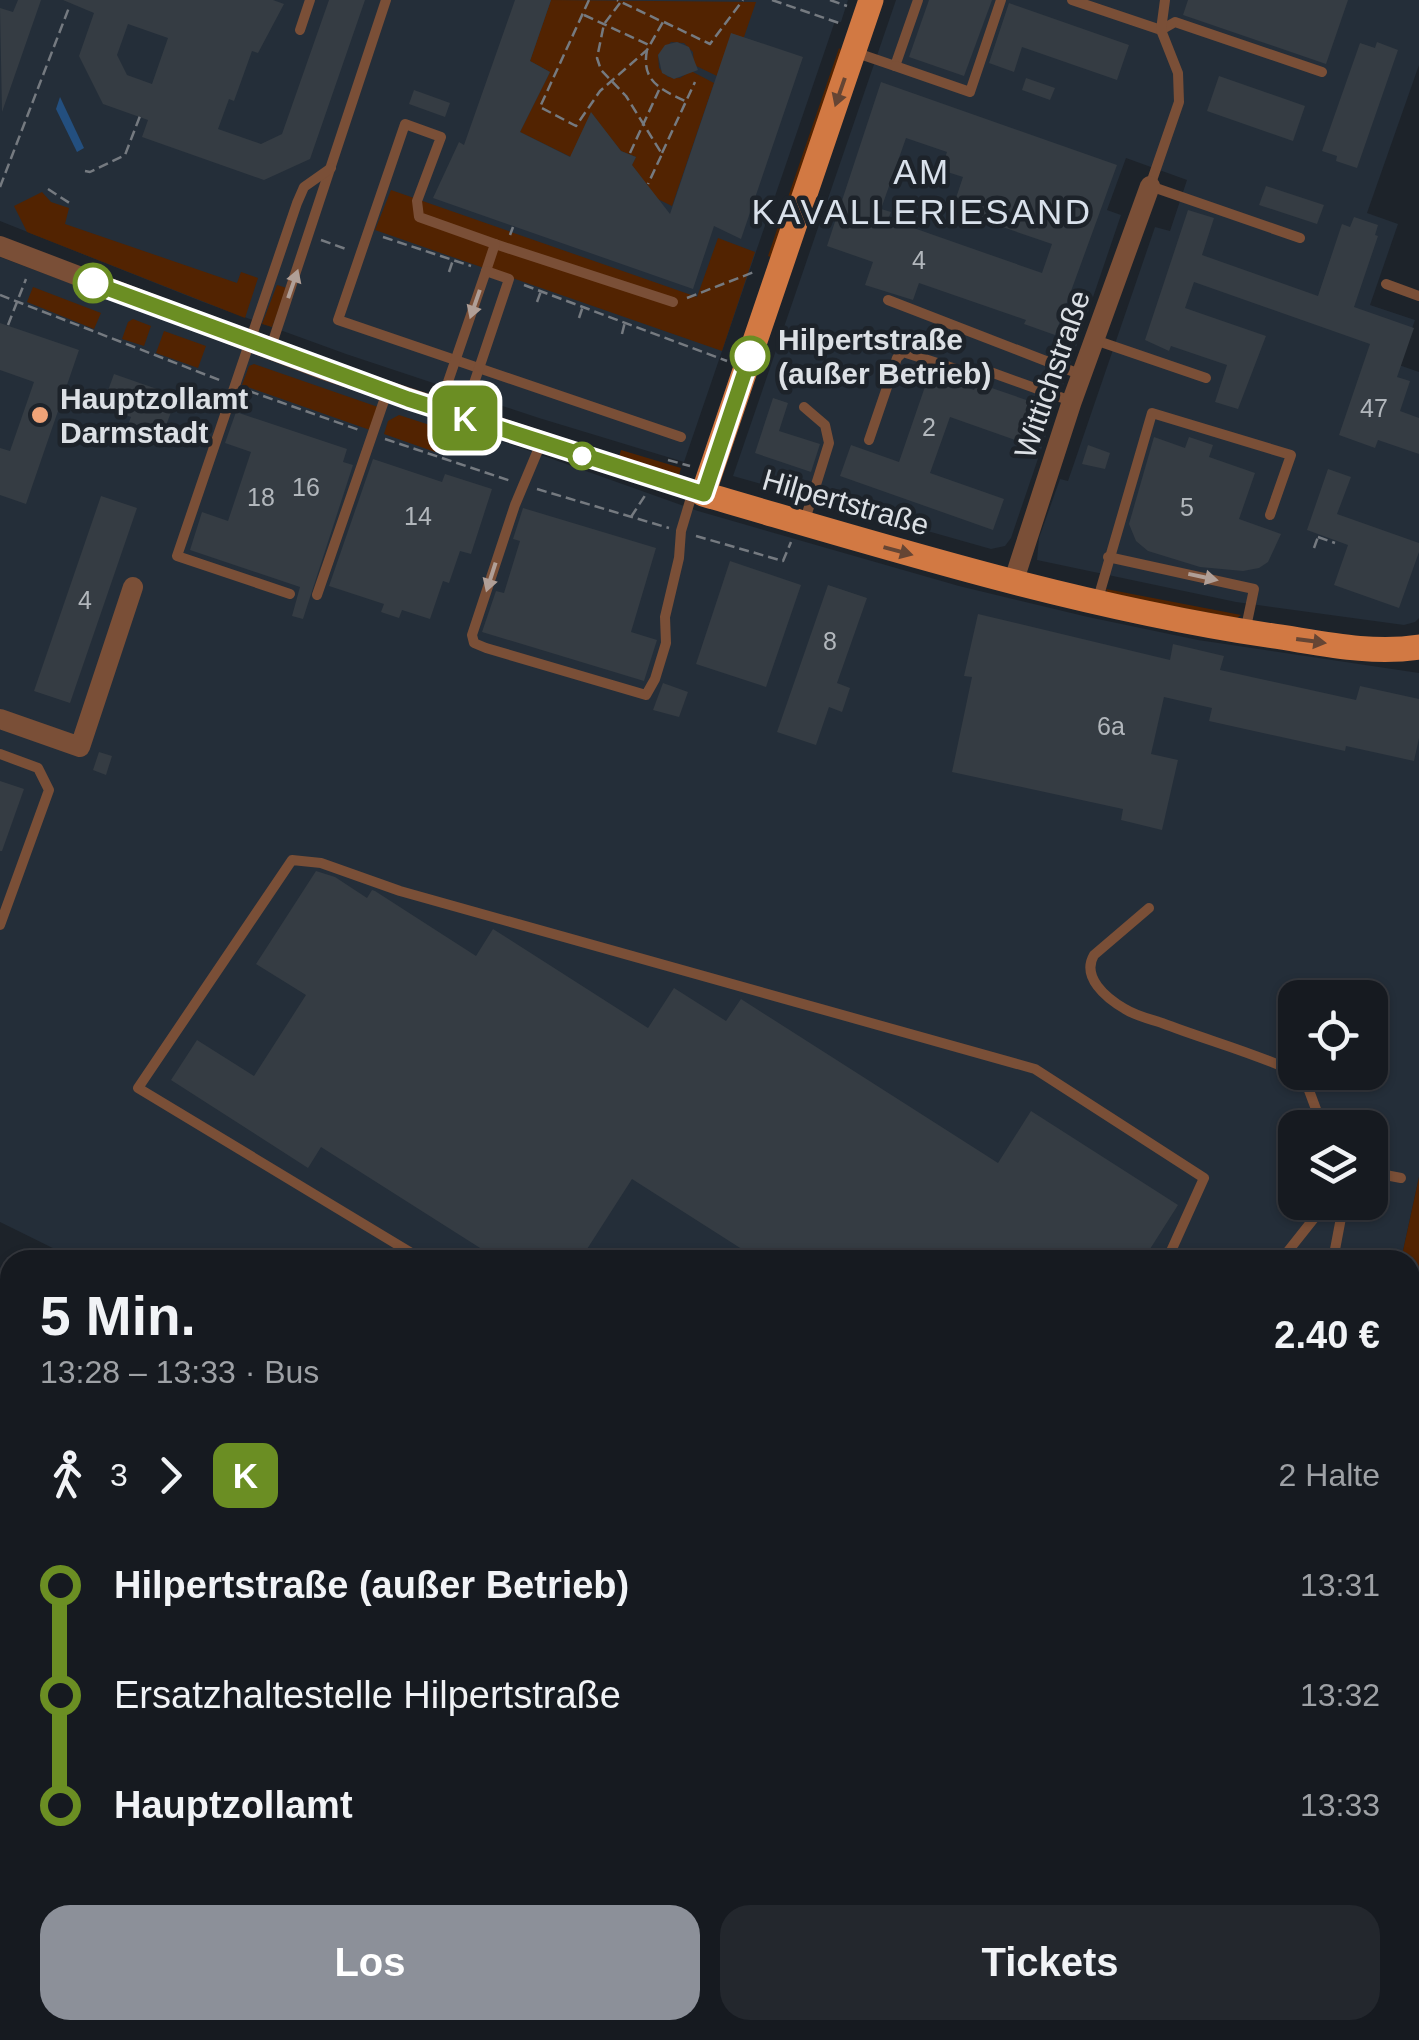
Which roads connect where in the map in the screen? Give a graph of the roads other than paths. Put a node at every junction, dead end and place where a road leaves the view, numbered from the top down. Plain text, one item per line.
1 (310, 0) edge
2 (386, 0) edge
3 (871, 0) edge
4 (918, 0) edge
5 (1001, 0) edge
6 (1072, 0) edge
7 (1165, 0) edge
8 (300, 30) dead end
9 (1160, 30) junction
10 (854, 52) junction
11 (895, 66) junction
12 (1322, 72) dead end
13 (331, 168) junction
14 (1150, 186) junction
15 (1300, 238) dead end
16 (495, 244) junction
17 (0, 246) edge
18 (486, 271) junction
19 (1386, 284) dead end
20 (1419, 296) edge
21 (888, 300) dead end
22 (673, 302) road end
23 (1095, 340) junction
24 (260, 346) junction
25 (456, 360) junction
26 (478, 367) junction
27 (1082, 374) junction
28 (1206, 378) dead end
29 (388, 392) junction
30 (1072, 401) junction
31 (804, 407) dead end
32 (438, 409) junction
33 (462, 417) junction
34 (681, 436) dead end
35 (868, 440) dead end
36 (541, 443) junction
37 (698, 493) junction
38 (1270, 515) dead end
39 (798, 532) junction
40 (1108, 557) junction
41 (1013, 582) junction
42 (133, 587) dead end
43 (290, 594) dead end
44 (317, 595) dead end
45 (1096, 603) junction
46 (1245, 632) junction
47 (1419, 648) edge
48 (0, 719) edge
49 (0, 754) edge
50 (1150, 908) dead end
51 (0, 925) edge
52 (1278, 1064) edge
53 (1388, 1175) edge
54 (1402, 1178) dead end
55 (1313, 1220) edge
56 (1341, 1220) edge
57 (407, 1250) edge
58 (1172, 1250) edge
59 (1289, 1250) edge
60 (1335, 1250) edge

1 - 8 lane
2 - 13 lane
3 - 10 main road
4 - 11 lane
5 - 11 lane
6 - 9 lane
7 - 9 lane
9 - 12 lane
9 - 14 lane
10 - 11 lane
10 -> 37 main road
24 -> 13 lane
13 - 24 lane
14 - 15 lane
14 - 23 street, Wittichstraße
16 - 18 lane
16 - 22 lane
16 - 25 lane
17 - 24 street, Hilpertstraße
18 -> 25 lane
18 - 26 lane
19 - 20 lane
21 - 27 lane
23 - 27 street, Wittichstraße
23 - 28 lane
24 - 29 street, Hilpertstraße
24 - 43 lane
25 - 26 lane
25 - 32 lane
26 - 33 lane
26 - 34 lane
27 - 30 street, Wittichstraße
29 - 32 street, Hilpertstraße
29 - 44 lane
30 - 35 lane
30 - 41 street, Wittichstraße
31 - 39 lane
32 - 33 street, Hilpertstraße
33 - 36 street, Hilpertstraße
36 - 37 street, Hilpertstraße
36 -> 37 lane
37 - 39 main road, Hilpertstraße
38 - 40 lane
39 -> 41 main road, Hilpertstraße
40 - 45 lane
40 -> 46 lane
41 - 45 main road, Hilpertstraße
42 - 48 street
45 - 46 main road, Hilpertstraße
46 -> 47 main road, Hilpertstraße
49 - 51 lane
50 - 52 lane
53 - 54 lane
55 - 59 lane
56 - 60 lane
57 - 58 lane

